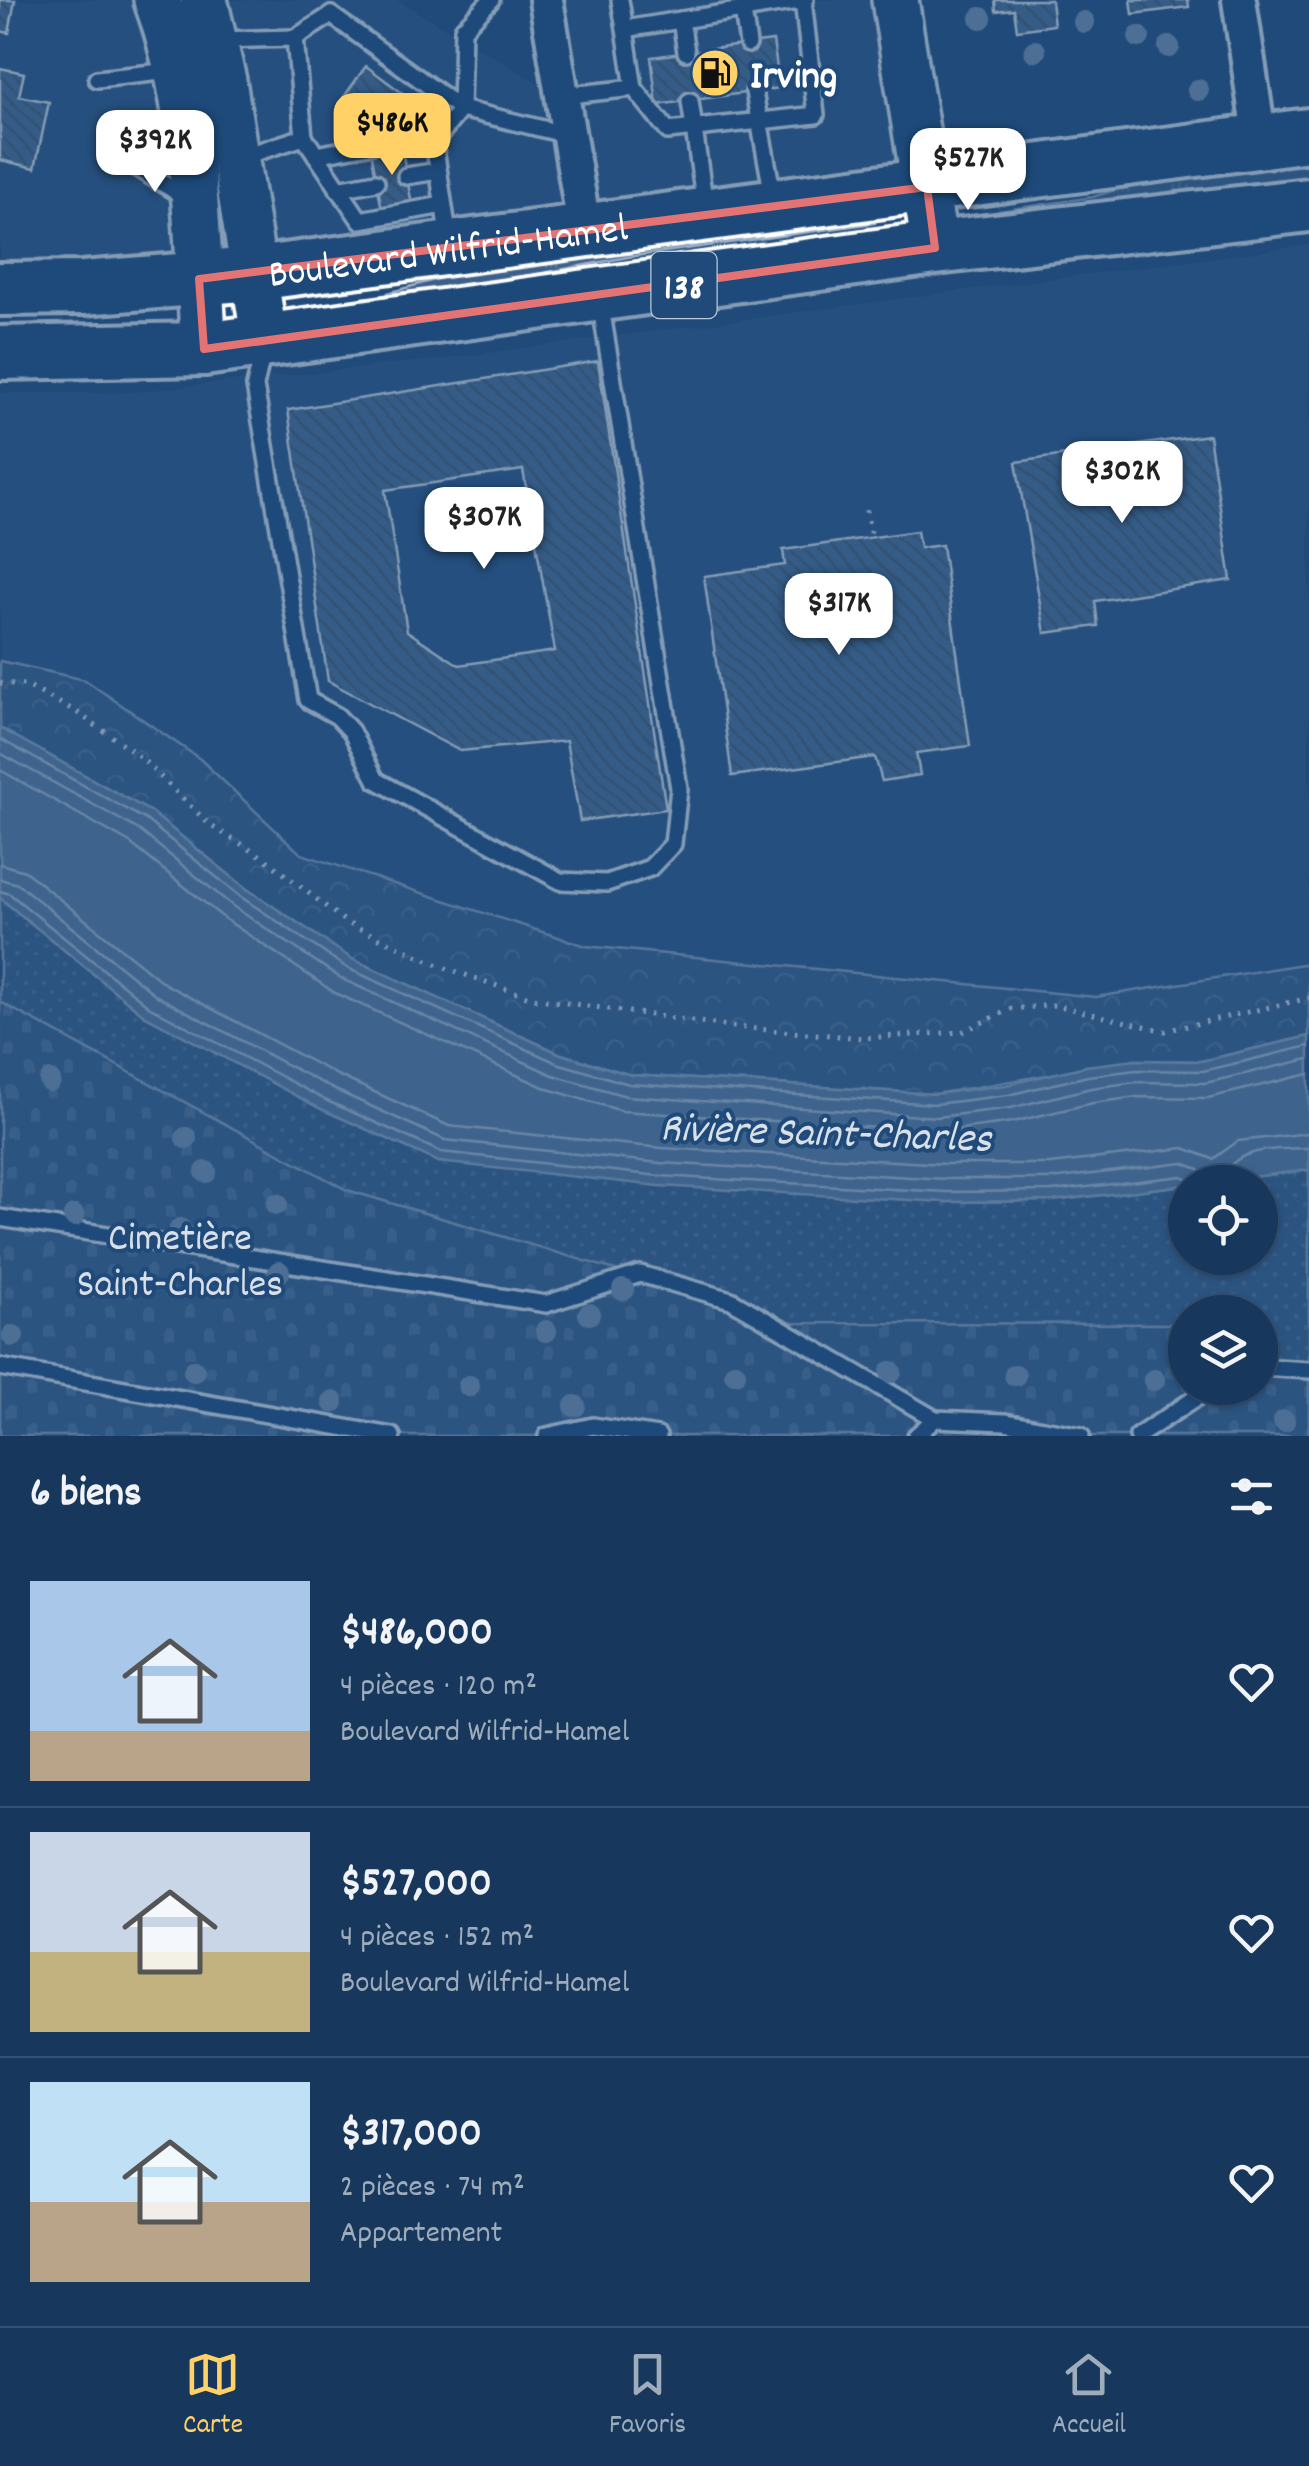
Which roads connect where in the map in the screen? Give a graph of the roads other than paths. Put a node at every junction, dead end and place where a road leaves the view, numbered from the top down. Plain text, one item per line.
1 (157, 0) edge
2 (491, 0) edge
3 (546, 0) edge
4 (620, 0) edge
5 (804, 0) edge
6 (895, 0) edge
7 (1239, 0) edge
8 (744, 11) junction
9 (208, 20) edge
10 (682, 20) junction
11 (625, 28) junction
12 (296, 38) junction
13 (748, 44) dead end
14 (686, 52) dead end
15 (174, 70) junction
16 (97, 79) dead end
17 (634, 88) junction
18 (754, 92) dead end
19 (560, 96) junction
20 (690, 100) dead end
21 (461, 109) junction
22 (758, 120) junction
23 (694, 128) junction
24 (568, 135) junction
25 (304, 136) junction
26 (1284, 138) edge
27 (434, 142) junction
28 (115, 155) dead end
29 (316, 155) junction
30 (234, 159) junction
31 (438, 171) junction
32 (406, 176) dead end
33 (376, 182) dead end
34 (338, 188) junction
35 (927, 188) junction
36 (194, 203) junction
37 (1309, 205) edge
38 (775, 207) junction
39 (706, 216) junction
40 (447, 227) junction
41 (585, 232) junction
42 (936, 248) junction
43 (254, 274) junction
44 (199, 280) junction
45 (0, 289) edge
46 (599, 297) junction
47 (266, 342) junction
48 (204, 349) junction
49 (0, 352) edge
50 (0, 1218) edge
51 (0, 1367) edge
52 (1278, 1367) edge
53 (1309, 1370) edge
54 (1185, 1405) edge
55 (936, 1420) junction
56 (1072, 1434) edge
57 (392, 1436) edge
58 (547, 1436) edge
59 (658, 1436) edge
60 (916, 1436) edge
61 (1138, 1436) edge

1 - 15 main road
2 - 21 lane
3 - 19 street
4 - 11 lane
5 - 8 lane
5 - 22 lane
6 - 35 main road
7 - 26 street
8 - 10 lane
8 - 13 lane
9 - 12 lane
9 - 30 main road
10 - 11 lane
10 - 14 lane
11 - 17 lane
12 - 21 lane
12 - 25 lane
15 - 16 lane
15 - 36 main road
17 - 19 lane
17 - 23 lane
18 - 22 lane
19 - 24 street
20 - 23 lane
21 - 24 lane
21 - 27 lane
22 - 23 lane
22 - 38 lane
23 - 39 lane
24 - 41 street
25 - 29 lane
25 - 30 lane
26 - 35 main road, Boulevard Wilfrid-Hamel / 138
27 - 29 lane
27 - 31 lane
28 - 36 lane
29 - 34 lane
30 - 43 main road
31 - 32 lane
31 - 40 lane
33 - 34 lane
34 - 40 lane
35 - 38 main road, Boulevard Wilfrid-Hamel / 138
35 - 42 main road
36 - 44 main road
37 - 42 main road, Boulevard Wilfrid-Hamel / 138
38 - 39 main road, Boulevard Wilfrid-Hamel / 138
39 - 41 main road, Boulevard Wilfrid-Hamel / 138
40 - 41 main road, Boulevard Wilfrid-Hamel / 138
40 - 43 main road, Boulevard Wilfrid-Hamel / 138
42 - 46 main road, Boulevard Wilfrid-Hamel / 138
43 - 44 main road, Boulevard Wilfrid-Hamel / 138
43 - 47 main road
44 - 45 main road, Boulevard Wilfrid-Hamel / 138
44 - 48 main road
46 - 47 main road, Boulevard Wilfrid-Hamel / 138
46 - 47 lane
47 - 48 main road, Boulevard Wilfrid-Hamel / 138
48 - 49 main road, Boulevard Wilfrid-Hamel / 138
50 - 55 lane
51 - 57 lane
52 - 53 lane
54 - 61 lane
55 - 56 lane
55 - 60 lane
58 - 59 lane

